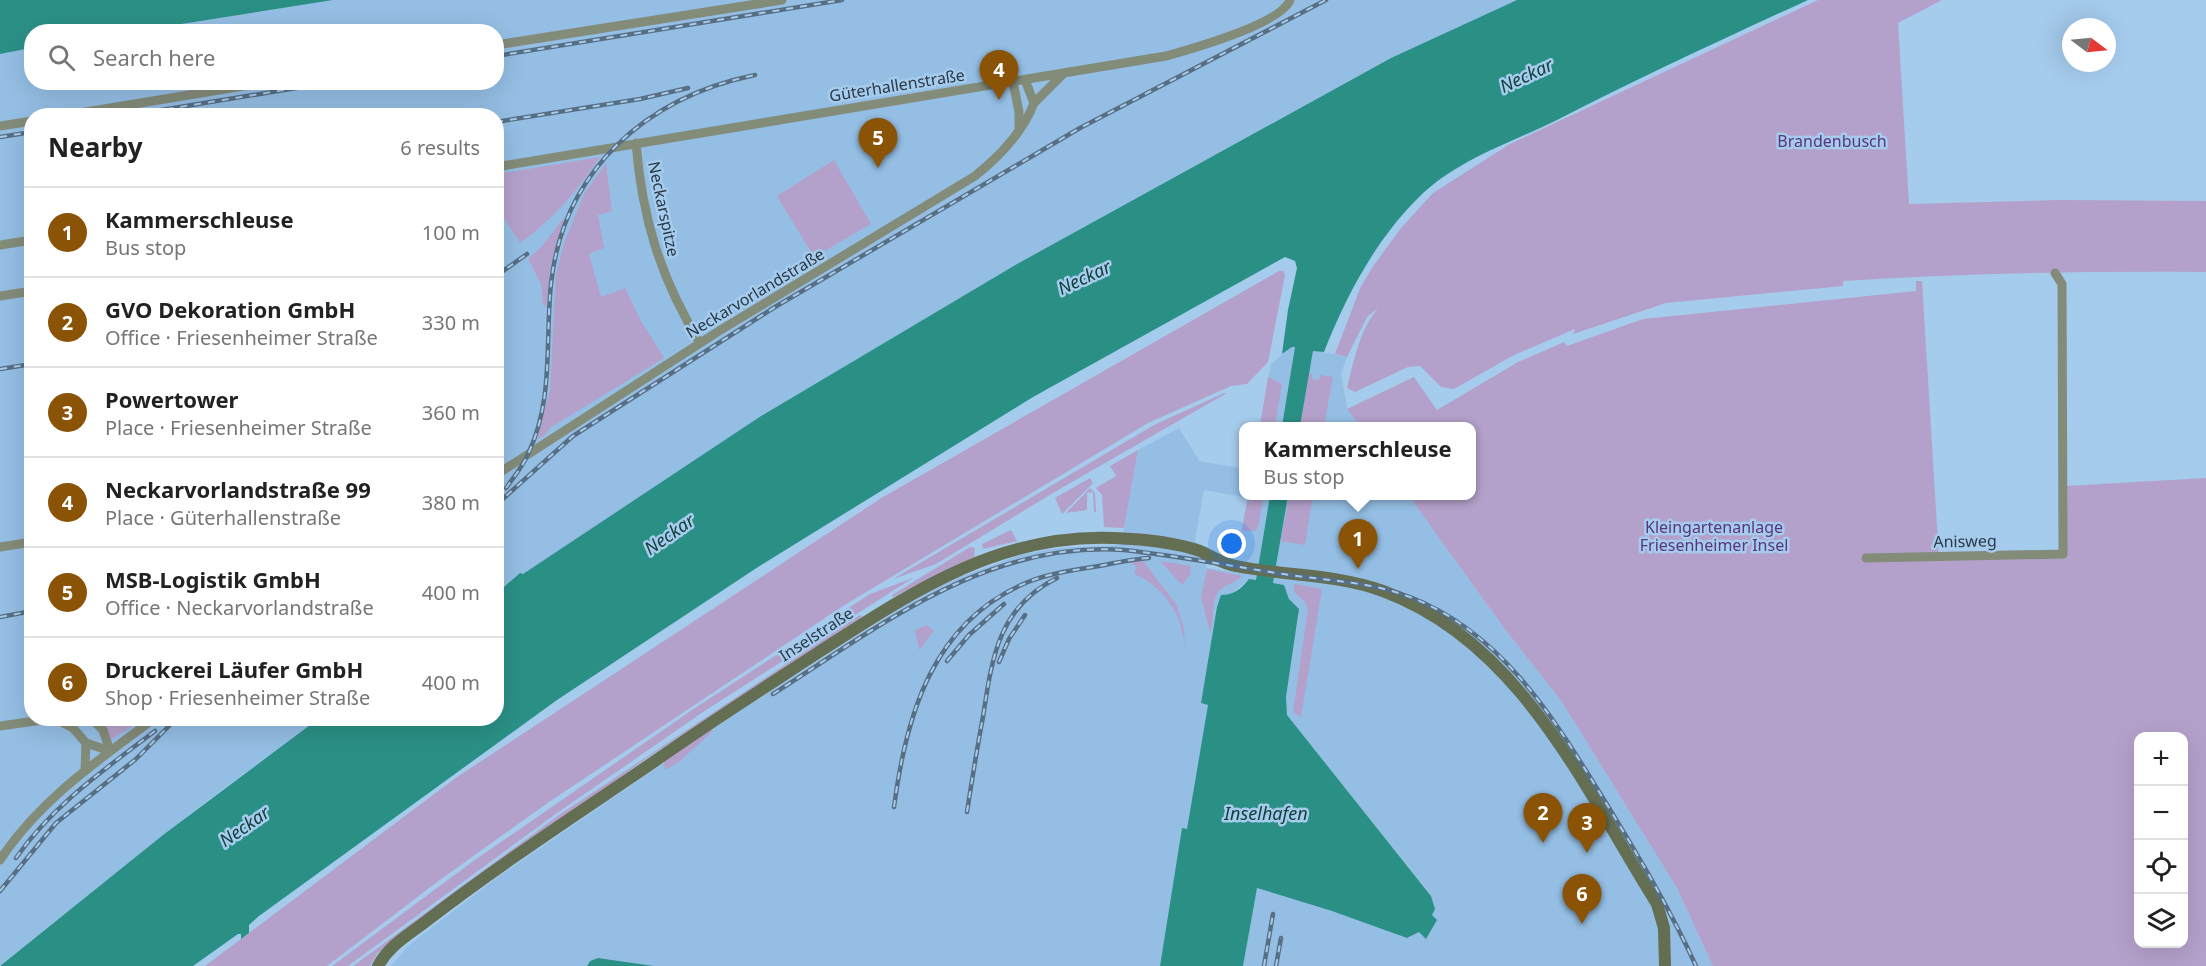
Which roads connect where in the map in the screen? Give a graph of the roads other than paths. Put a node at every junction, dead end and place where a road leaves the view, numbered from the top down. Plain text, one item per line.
1 (782, 0) edge
2 (1290, 0) edge
3 (504, 44) edge
4 (1063, 74) junction
5 (1025, 80) junction
6 (1013, 82) junction
7 (219, 90) edge
8 (1034, 103) junction
9 (111, 108) edge
10 (24, 122) edge
11 (0, 126) edge
12 (1019, 128) junction
13 (636, 143) junction
14 (504, 166) edge
15 (24, 241) edge
16 (0, 245) edge
17 (2055, 273) dead end
18 (24, 292) edge
19 (0, 296) edge
20 (700, 343) junction
21 (504, 470) edge
22 (24, 543) edge
23 (0, 547) edge
24 (1866, 558) dead end
25 (24, 723) edge
26 (0, 726) edge
27 (68, 726) edge
28 (99, 726) edge
29 (145, 726) edge
30 (86, 743) junction
31 (110, 752) junction
32 (86, 770) junction
33 (0, 860) edge
34 (406, 937) junction
35 (378, 966) edge
36 (386, 966) edge
37 (1665, 966) edge

1 - 3 street
2 - 4 street, Güterhallenstraße
4 - 5 street, Güterhallenstraße
4 - 8 street, Neckarvorlandstraße
5 - 6 street, Güterhallenstraße
5 - 8 street
6 - 12 street
6 - 13 street, Güterhallenstraße
7 - 9 street
8 - 12 street, Neckarvorlandstraße
10 - 11 street
12 - 20 street, Neckarvorlandstraße
13 - 14 street, Güterhallenstraße
13 - 20 street, Neckarspitze
15 - 16 street
17 - 24 street, Anisweg
18 - 19 street
20 - 21 street, Neckarvorlandstraße
22 - 23 street
25 - 26 street
27 - 30 street
28 - 31 street
29 - 31 street
30 - 31 street
30 - 32 street
31 - 32 street
32 - 33 street
34 - 35 street, Inselstraße
34 - 36 street, Inselstraße
34 - 37 street, Inselstraße

